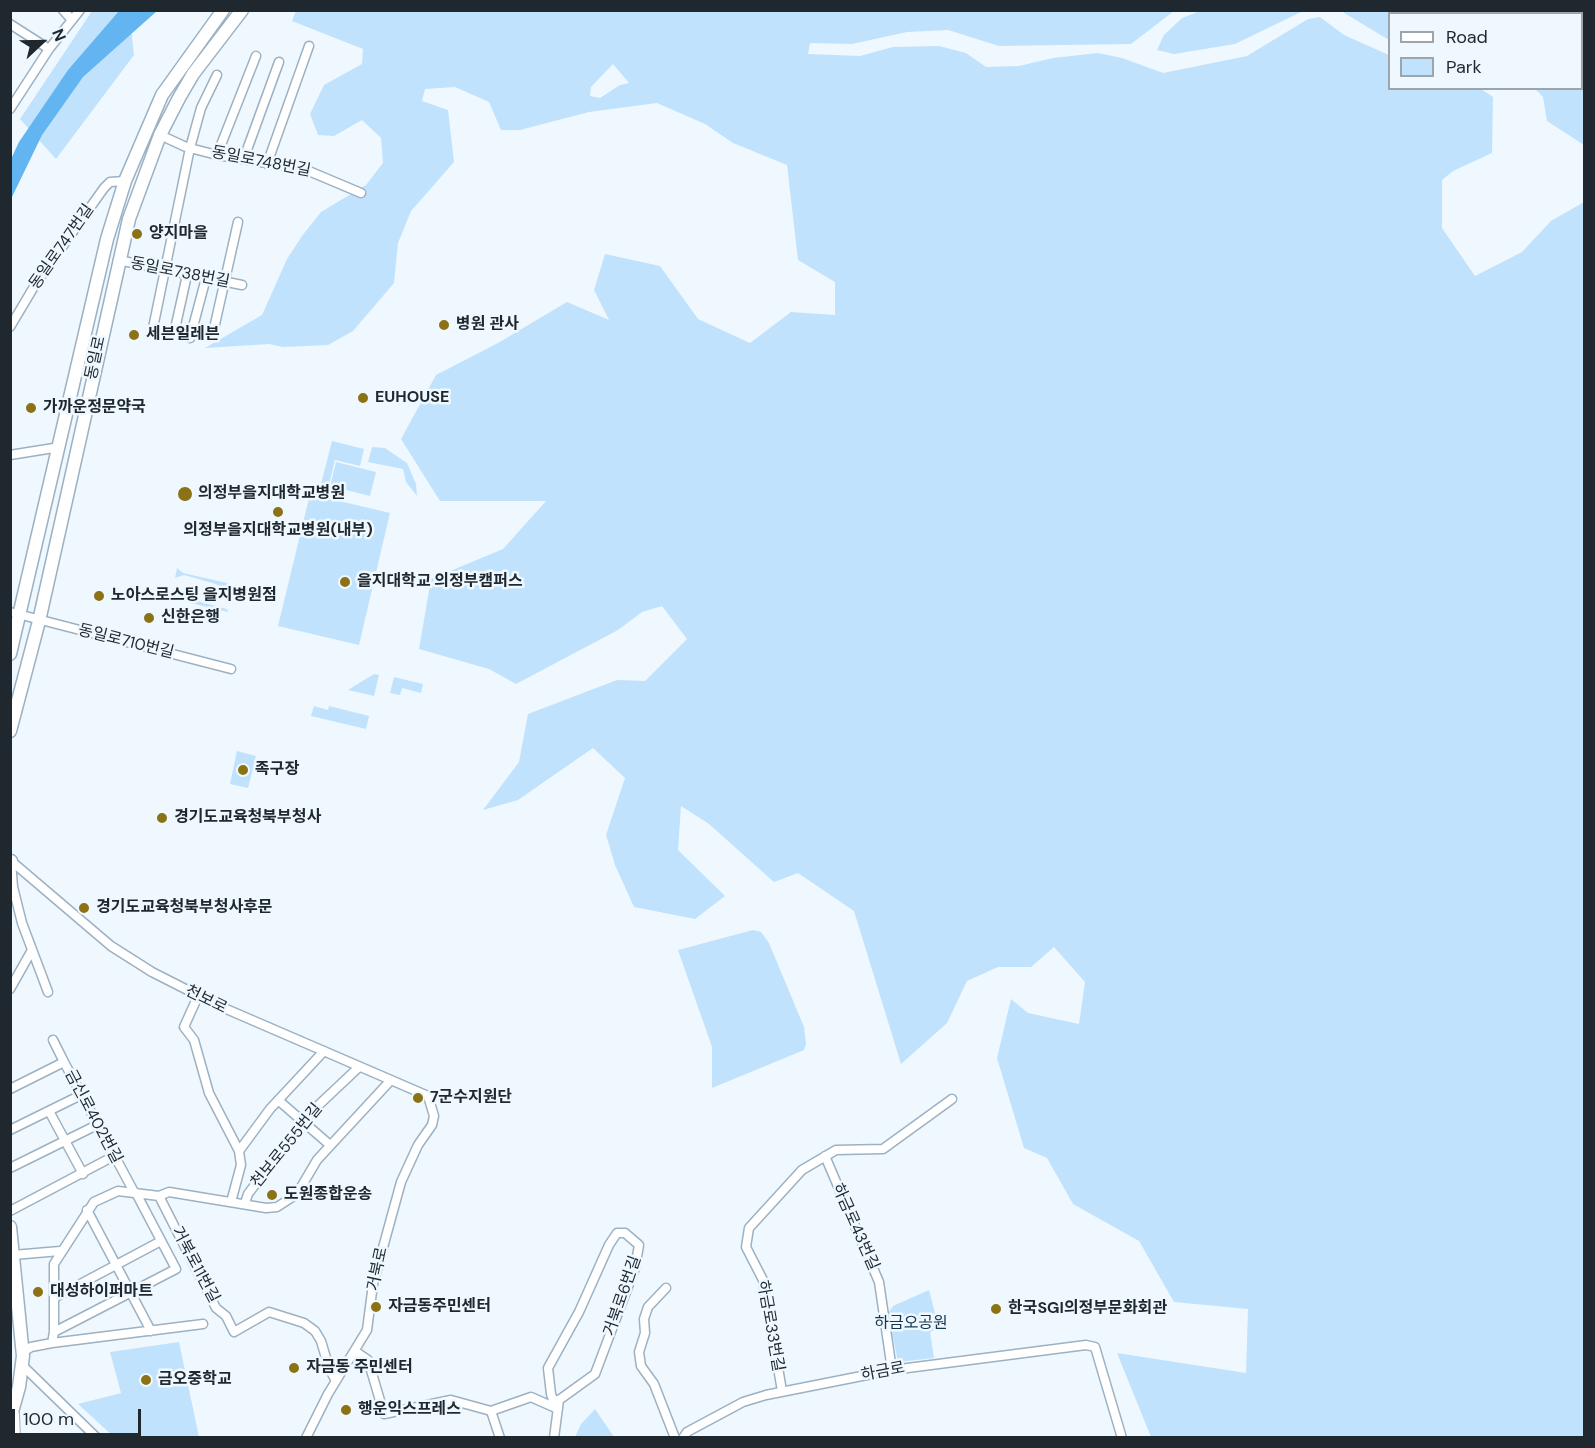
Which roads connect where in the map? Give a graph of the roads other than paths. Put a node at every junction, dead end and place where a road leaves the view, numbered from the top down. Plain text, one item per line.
1 (63, 10) edge
2 (80, 10) edge
3 (223, 10) edge
4 (242, 10) edge
5 (72, 20) junction
6 (10, 24) edge
7 (309, 46) dead end
8 (49, 49) junction
9 (256, 56) dead end
10 (279, 62) dead end
11 (217, 75) dead end
12 (10, 86) edge
13 (20, 93) junction
14 (10, 109) edge
15 (160, 135) junction
16 (190, 148) junction
17 (217, 155) junction
18 (244, 158) junction
19 (267, 164) junction
20 (125, 181) junction
21 (362, 193) dead end
22 (238, 222) dead end
23 (118, 260) junction
24 (164, 270) junction
25 (187, 274) junction
26 (206, 278) junction
27 (223, 281) junction
28 (242, 285) dead end
29 (10, 327) edge
30 (153, 328) dead end
31 (175, 329) dead end
32 (213, 333) dead end
33 (190, 338) dead end
34 (60, 447) junction
35 (10, 455) edge
36 (16, 614) edge
37 (39, 621) junction
38 (10, 654) edge
39 (231, 669) dead end
40 (10, 730) edge
41 (11, 860) edge
42 (32, 950) junction
43 (10, 989) edge
44 (48, 992) dead end
45 (198, 996) junction
46 (53, 1040) dead end
47 (324, 1051) junction
48 (64, 1062) junction
49 (359, 1067) junction
50 (391, 1080) junction
51 (10, 1089) edge
52 (81, 1095) junction
53 (428, 1096) joint
54 (951, 1099) dead end
55 (279, 1100) junction
56 (49, 1112) junction
57 (303, 1123) junction
58 (97, 1125) junction
59 (10, 1130) edge
60 (66, 1142) junction
61 (330, 1145) junction
62 (239, 1151) junction
63 (114, 1156) junction
64 (825, 1156) junction
65 (10, 1168) edge
66 (83, 1174) junction
67 (135, 1193) junction
68 (159, 1196) junction
69 (231, 1202) junction
70 (245, 1203) junction
71 (87, 1210) junction
72 (10, 1211) edge
73 (10, 1227) edge
74 (161, 1241) junction
75 (60, 1251) junction
76 (13, 1255) junction
77 (116, 1265) junction
78 (666, 1288) dead end
79 (131, 1293) junction
80 (54, 1298) junction
81 (203, 1324) dead end
82 (151, 1331) junction
83 (54, 1332) junction
84 (52, 1343) junction
85 (355, 1351) junction
86 (23, 1352) junction
87 (22, 1365) junction
88 (892, 1370) junction
89 (336, 1381) junction
90 (782, 1391) junction
91 (558, 1405) junction
92 (491, 1411) junction
93 (11, 1417) edge
94 (13, 1437) edge
95 (97, 1437) edge
96 (306, 1437) edge
97 (500, 1437) edge
98 (554, 1437) edge
99 (675, 1437) edge
100 (683, 1437) edge
101 (1122, 1437) edge

1 - 5 street
2 - 5 street
3 - 20 street, 동일로
4 - 15 street, 동일로
5 - 8 street
6 - 8 street
7 - 19 street
8 - 13 street
9 - 17 street
10 - 18 street
11 - 16 street
12 - 13 street
13 - 14 street
15 - 16 street, 동일로748번길
15 - 23 street, 동일로
16 - 17 street, 동일로748번길
16 - 24 street
17 - 18 street, 동일로748번길
18 - 19 street, 동일로748번길
19 - 21 street, 동일로748번길
20 - 29 street, 동일로747번길
20 - 34 street, 동일로
22 - 27 street
23 - 24 street, 동일로738번길
23 - 37 street, 동일로
24 - 25 street, 동일로738번길
24 - 30 street
25 - 26 street, 동일로738번길
25 - 31 street
26 - 27 street, 동일로738번길
26 - 33 street
27 - 28 street, 동일로738번길
27 - 32 street
34 - 35 street
34 - 36 street, 동일로
36 - 37 street, 동일로710번길
36 - 38 street, 동일로
37 - 39 street, 동일로710번길
37 - 40 street, 동일로
41 - 42 street
41 - 45 street, 천보로
42 - 43 street
42 - 44 street
45 - 47 street, 천보로
45 - 62 street
46 - 48 street
47 - 49 street, 천보로
47 - 55 street
48 - 51 street, 금신로402번길
48 - 52 street, 금신로402번길
49 - 50 street, 천보로
49 - 57 street, 천보로555번길
50 - 53 street, 천보로
50 - 61 street
52 - 56 street
52 - 58 street, 금신로402번길
53 - 85 street, 거북로
54 - 64 street, 하금로33번길
55 - 57 street
55 - 62 street
56 - 59 street
56 - 60 street
57 - 61 street
57 - 70 street, 천보로555번길
58 - 60 street
58 - 63 street, 금신로402번길
60 - 65 street
60 - 66 street
61 - 70 street
62 - 69 street
63 - 66 street
63 - 67 street, 금신로402번길
64 - 88 street, 하금로43번길
64 - 90 street, 하금로33번길
66 - 72 street
67 - 68 street
67 - 71 street
67 - 74 street, 금신로402번길
68 - 69 street
68 - 89 street, 거북로11번길
69 - 70 street
71 - 75 street
71 - 77 street
73 - 76 street
74 - 77 street
74 - 79 street, 금신로402번길
75 - 76 street
75 - 80 street
76 - 86 street
77 - 79 street
77 - 80 street
78 - 99 street
79 - 82 street
79 - 83 street
80 - 83 street
81 - 82 street
82 - 84 street
83 - 84 street
84 - 86 street
85 - 89 street, 거북로
85 - 92 street
86 - 87 street
87 - 93 street
87 - 95 street
88 - 90 street, 하금로
88 - 101 street, 하금로
89 - 96 street, 거북로
90 - 100 street, 하금로
91 - 91 street, 거북로6번길
91 - 92 street
91 - 98 street
92 - 97 street
93 - 94 main road

